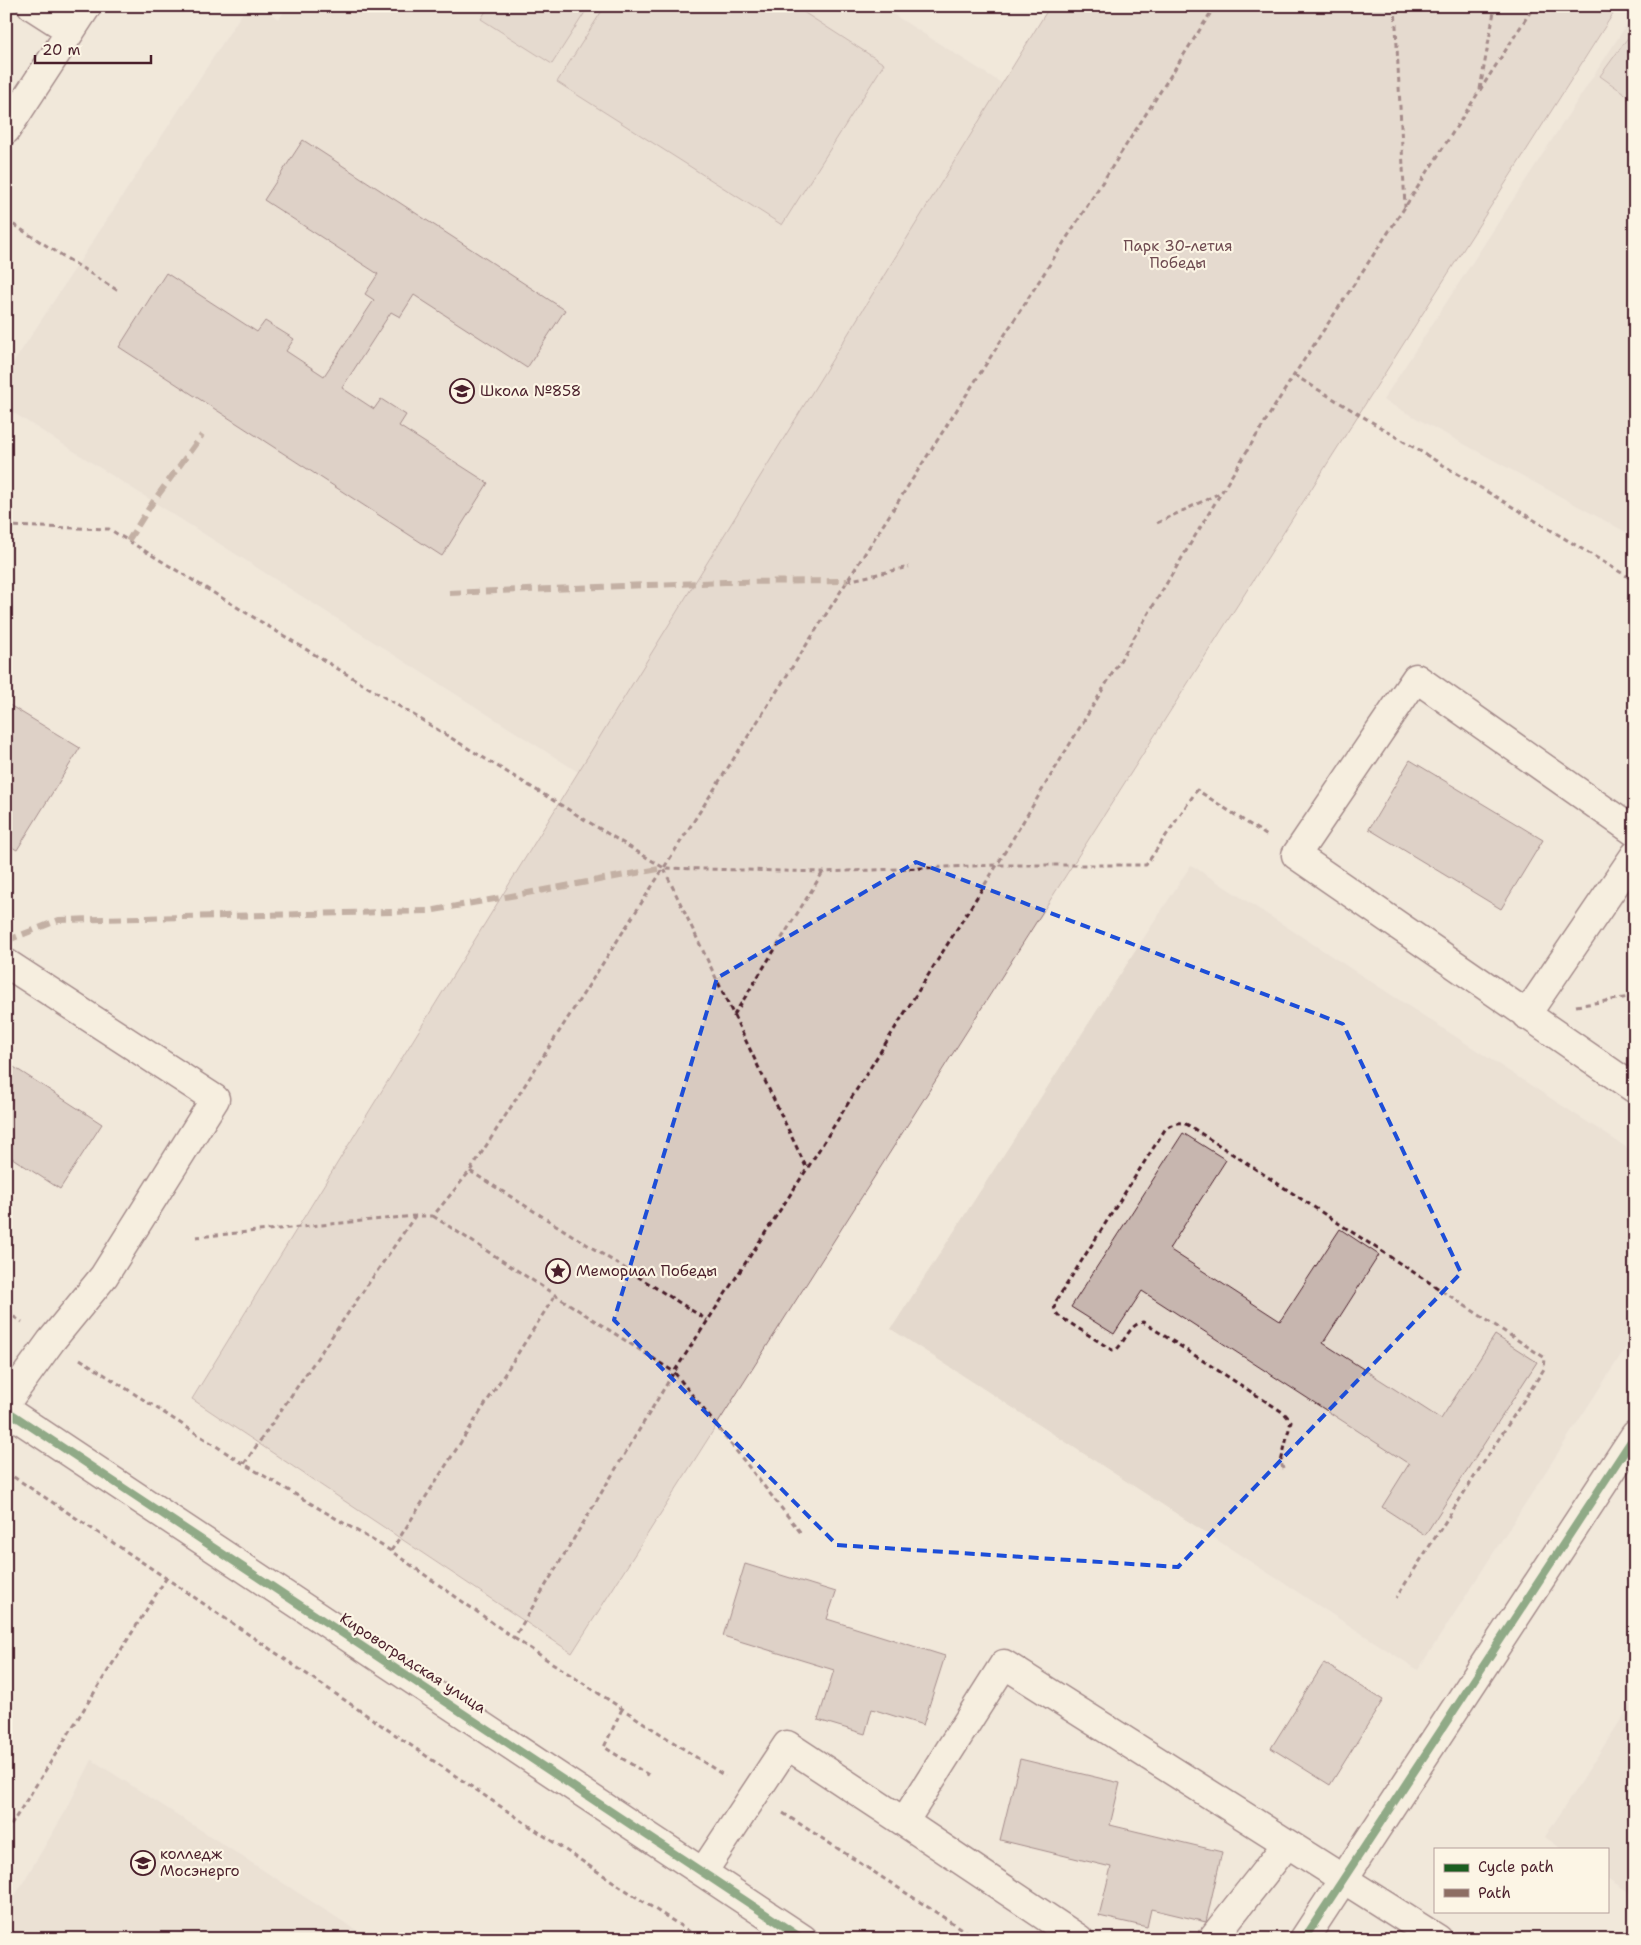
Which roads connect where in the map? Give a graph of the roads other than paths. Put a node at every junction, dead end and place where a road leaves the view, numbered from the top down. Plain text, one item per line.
1 (32, 6) edge
2 (87, 6) edge
3 (71, 31) junction
4 (6, 130) edge
5 (1635, 832) edge
6 (1635, 855) edge
7 (6, 964) edge
8 (1526, 1015) junction
9 (1635, 1089) edge
10 (6, 1403) edge
11 (6, 1410) edge
12 (1635, 1436) edge
13 (904, 1822) junction
14 (1287, 1844) junction
15 (703, 1872) junction
16 (1344, 1878) junction
17 (803, 1939) edge
18 (1078, 1939) edge
19 (1212, 1939) edge
20 (1304, 1939) edge
21 (1438, 1939) edge

1 - 3 street
2 - 3 street
3 - 4 street
5 - 8 street
6 - 8 street
7 - 10 street
8 - 9 street
11 - 15 street, Кировоградская улица
12 - 16 street
13 - 14 street
13 - 15 street
13 - 18 street
14 - 16 street
14 - 19 street
15 - 17 street, Кировоградская улица
16 - 20 street
16 - 21 street

